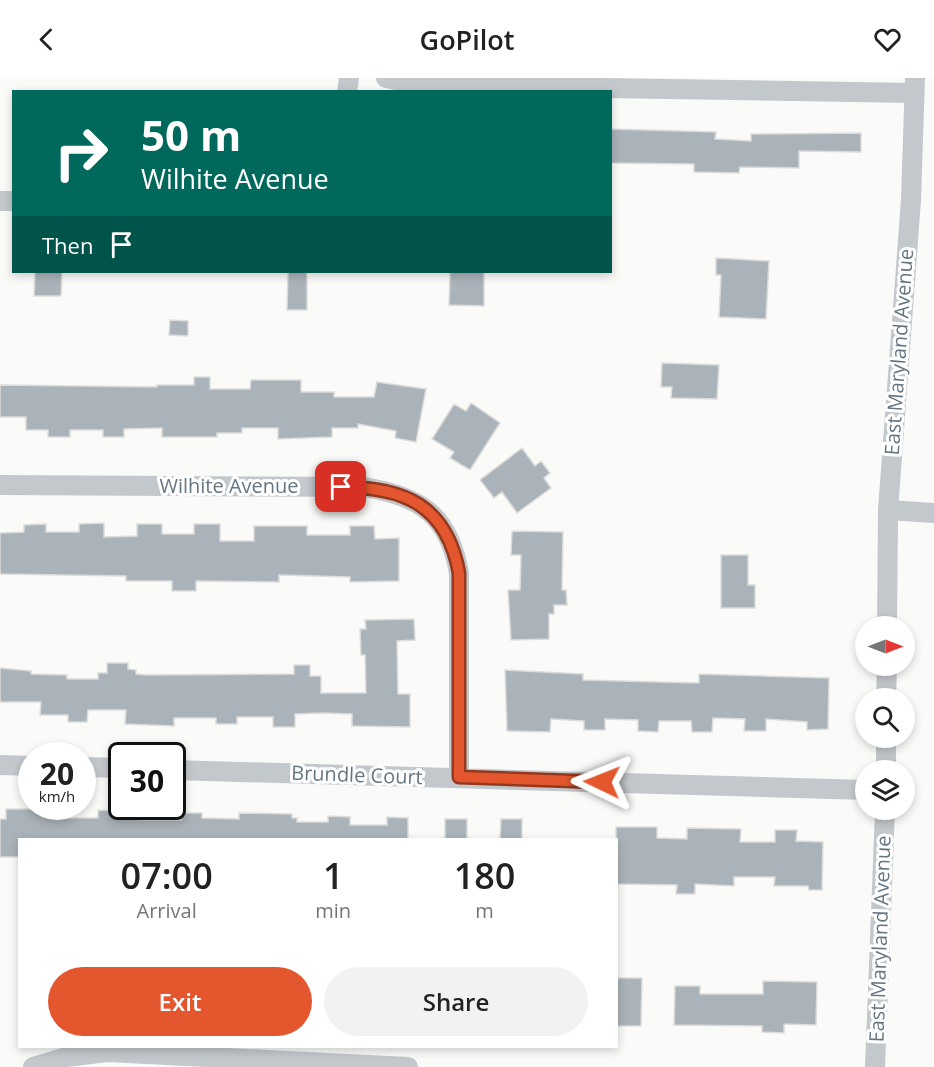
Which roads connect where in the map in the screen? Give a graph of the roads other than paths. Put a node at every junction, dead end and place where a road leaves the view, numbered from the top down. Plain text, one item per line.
1 (386, 78) edge
2 (914, 85) edge
3 (0, 485) edge
4 (888, 510) junction
5 (934, 513) edge
6 (887, 616) edge
7 (0, 765) edge
8 (18, 766) edge
9 (186, 770) edge
10 (459, 777) junction
11 (855, 790) edge
12 (885, 820) edge
13 (33, 1067) edge
14 (408, 1067) edge
15 (875, 1067) edge

1 - 2 street
2 - 4 street, East Maryland Avenue
3 - 10 street, Wilhite Avenue
4 - 5 street
4 - 6 street, East Maryland Avenue
7 - 8 street
9 - 10 street, Brundle Court
10 - 11 street, Brundle Court
12 - 15 street, East Maryland Avenue
13 - 14 street

